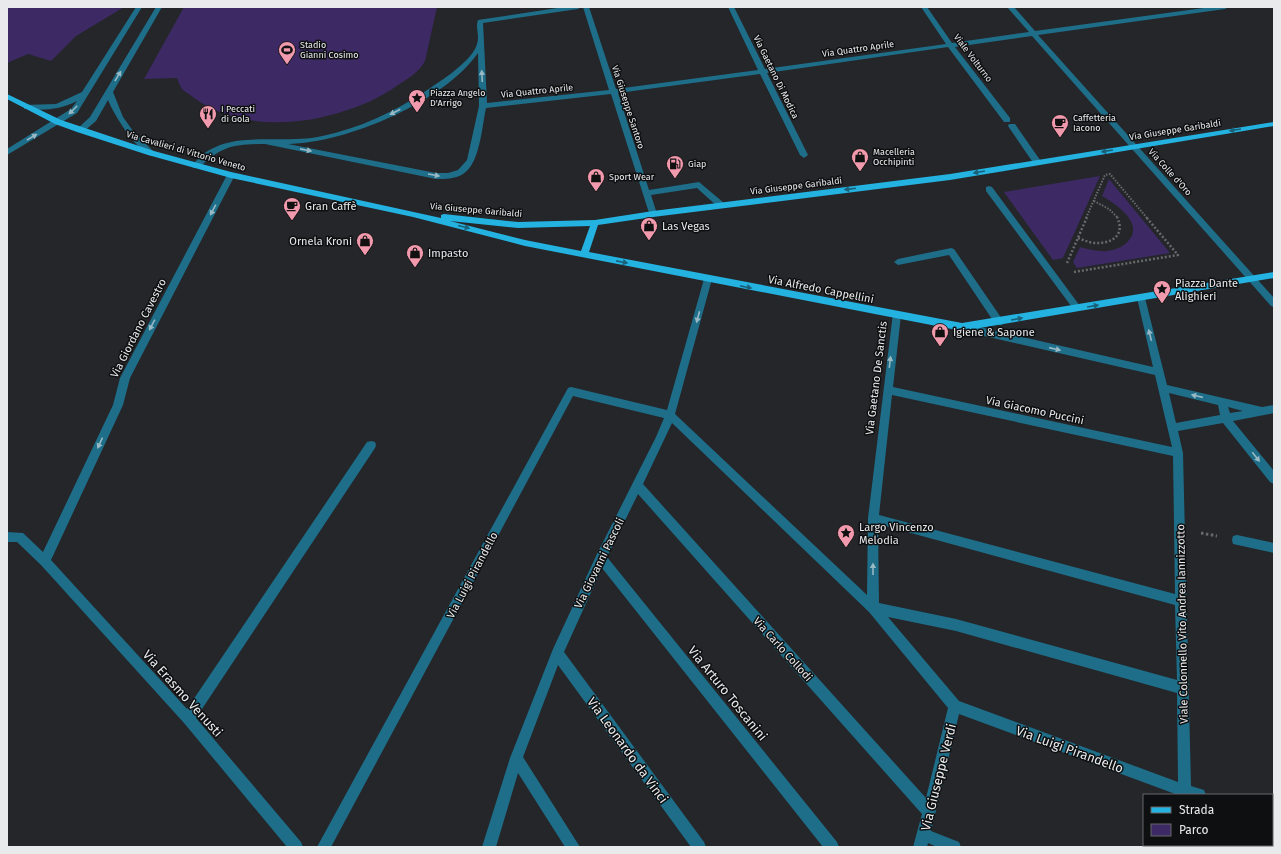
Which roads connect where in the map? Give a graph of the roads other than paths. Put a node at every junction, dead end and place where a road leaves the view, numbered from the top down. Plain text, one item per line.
1 (139, 7) edge
2 (159, 7) edge
3 (578, 7) edge
4 (586, 7) edge
5 (731, 7) edge
6 (924, 7) edge
7 (1010, 7) edge
8 (1225, 7) edge
9 (1034, 34) junction
10 (480, 45) junction
11 (950, 46) junction
12 (763, 71) junction
13 (89, 89) junction
14 (109, 91) junction
15 (612, 92) junction
16 (7, 96) edge
17 (483, 106) junction
18 (27, 107) junction
19 (1007, 120) dead end
20 (58, 122) junction
21 (1274, 124) edge
22 (1012, 126) dead end
23 (80, 130) junction
24 (268, 143) junction
25 (1133, 146) junction
26 (7, 152) edge
27 (151, 152) junction
28 (804, 155) dead end
29 (1037, 162) junction
30 (196, 166) junction
31 (231, 175) junction
32 (989, 189) dead end
33 (646, 193) junction
34 (721, 205) junction
35 (413, 214) junction
36 (653, 214) junction
37 (595, 223) junction
38 (584, 254) junction
39 (898, 262) dead end
40 (1274, 276) edge
41 (708, 279) junction
42 (1251, 279) junction
43 (1141, 298) junction
44 (1274, 304) edge
45 (1077, 308) junction
46 (896, 315) junction
47 (999, 322) junction
48 (962, 328) junction
49 (1159, 372) junction
50 (1163, 388) junction
51 (887, 390) junction
52 (1222, 401) junction
53 (1274, 409) edge
54 (1263, 411) junction
55 (670, 415) junction
56 (1226, 419) junction
57 (1172, 428) junction
58 (371, 445) dead end
59 (1178, 453) junction
60 (1274, 480) edge
61 (637, 485) junction
62 (873, 518) junction
63 (7, 537) edge
64 (1237, 540) road end
65 (1274, 548) edge
66 (600, 558) junction
67 (44, 560) junction
68 (1182, 601) junction
69 (873, 608) junction
70 (557, 653) junction
71 (1182, 688) junction
72 (955, 706) junction
73 (188, 719) junction
74 (516, 758) junction
75 (1185, 793) edge
76 (929, 812) junction
77 (922, 841) edge
78 (296, 847) edge
79 (324, 847) edge
80 (489, 847) edge
81 (574, 847) edge
82 (699, 847) edge
83 (832, 847) edge
84 (954, 847) edge

1 - 13 street
14 -> 2 street
3 - 10 street
4 - 15 street, Via Giuseppe Santoro
5 - 12 street, Via Gaetano Di Modica
6 - 11 street, Viale Volturno
7 - 9 street, Via Colle d'Oro
8 - 9 street, Via Quattro Aprile
9 - 11 street, Via Quattro Aprile
9 - 25 street, Via Colle d'Oro
17 -> 10 street
10 -> 24 street
11 - 12 street, Via Quattro Aprile
11 - 19 street, Viale Volturno
12 - 15 street, Via Quattro Aprile
12 - 28 street, Via Gaetano Di Modica
13 - 18 street
13 -> 20 street
14 - 23 street
14 - 27 street
15 - 17 street, Via Quattro Aprile
15 - 33 street, Via Giuseppe Santoro
16 - 18 main road, Via Cavalieri di Vittorio Veneto
24 -> 17 street
18 - 20 main road, Via Cavalieri di Vittorio Veneto
20 - 23 main road, Via Cavalieri di Vittorio Veneto
26 -> 20 street
21 -> 25 main road, Via Giuseppe Garibaldi
22 - 29 street
23 - 27 main road, Via Cavalieri di Vittorio Veneto
24 - 30 street
25 -> 29 main road, Via Giuseppe Garibaldi
25 - 42 street, Via Colle d'Oro
27 - 30 main road, Via Cavalieri di Vittorio Veneto
29 -> 34 main road, Via Giuseppe Garibaldi
30 - 31 main road, Via Cavalieri di Vittorio Veneto
31 - 35 main road, Via Cavalieri di Vittorio Veneto
31 -> 67 street, Via Giordano Cavestro
32 - 45 street
33 - 34 street
33 - 36 street, Via Giuseppe Santoro
34 - 36 main road, Via Giuseppe Garibaldi
35 - 37 main road, Via Giuseppe Garibaldi
35 -> 38 main road, Via Alfredo Cappellini
36 - 37 main road, Via Giuseppe Garibaldi
37 - 38 main road
38 -> 41 main road, Via Alfredo Cappellini
39 - 47 street
40 - 42 main road
41 -> 46 main road, Via Alfredo Cappellini
41 -> 55 street, Via Giovanni Pascoli
42 - 43 main road, Via Alfredo Cappellini
42 - 44 street, Via Colle d'Oro
45 -> 43 main road, Via Alfredo Cappellini
49 -> 43 street, Viale Colonnello Vito Andrea Iannizzotto
47 -> 45 main road, Via Alfredo Cappellini
46 - 48 main road, Via Alfredo Cappellini
51 -> 46 street, Via Gaetano De Sanctis
47 - 48 main road, Via Alfredo Cappellini
48 -> 49 street
49 - 50 street, Viale Colonnello Vito Andrea Iannizzotto
52 -> 50 street
50 - 57 street, Viale Colonnello Vito Andrea Iannizzotto
51 - 59 street, Via Giacomo Puccini
51 - 62 street, Via Gaetano De Sanctis
52 - 54 street
52 - 56 street
53 - 54 street
54 - 56 street
55 - 61 street, Via Giovanni Pascoli
55 - 69 street
55 - 79 street, Via Luigi Pirandello
56 - 57 street
56 -> 60 street
57 - 59 street, Viale Colonnello Vito Andrea Iannizzotto
58 - 73 street
59 - 68 street, Viale Colonnello Vito Andrea Iannizzotto
61 - 66 street, Via Giovanni Pascoli
61 - 76 street, Via Carlo Collodi
62 - 68 street
69 -> 62 street, Via Gaetano De Sanctis
63 - 67 street, Via Erasmo Venusti
64 - 65 street
66 - 70 street, Via Giovanni Pascoli
66 - 83 street, Via Arturo Toscanini
67 - 73 street, Via Erasmo Venusti
68 - 71 street, Viale Colonnello Vito Andrea Iannizzotto
69 - 71 street
69 - 72 street
70 - 74 street, Via Giovanni Pascoli
70 - 82 street, Via Leonardo da Vinci
71 - 75 street, Viale Colonnello Vito Andrea Iannizzotto
72 - 75 street, Via Luigi Pirandello
72 - 76 street, Via Giuseppe Verdi
73 - 78 street, Via Erasmo Venusti
74 - 80 street, Via Giovanni Pascoli
74 - 81 street
76 - 77 street, Via Giuseppe Verdi
77 - 84 street

